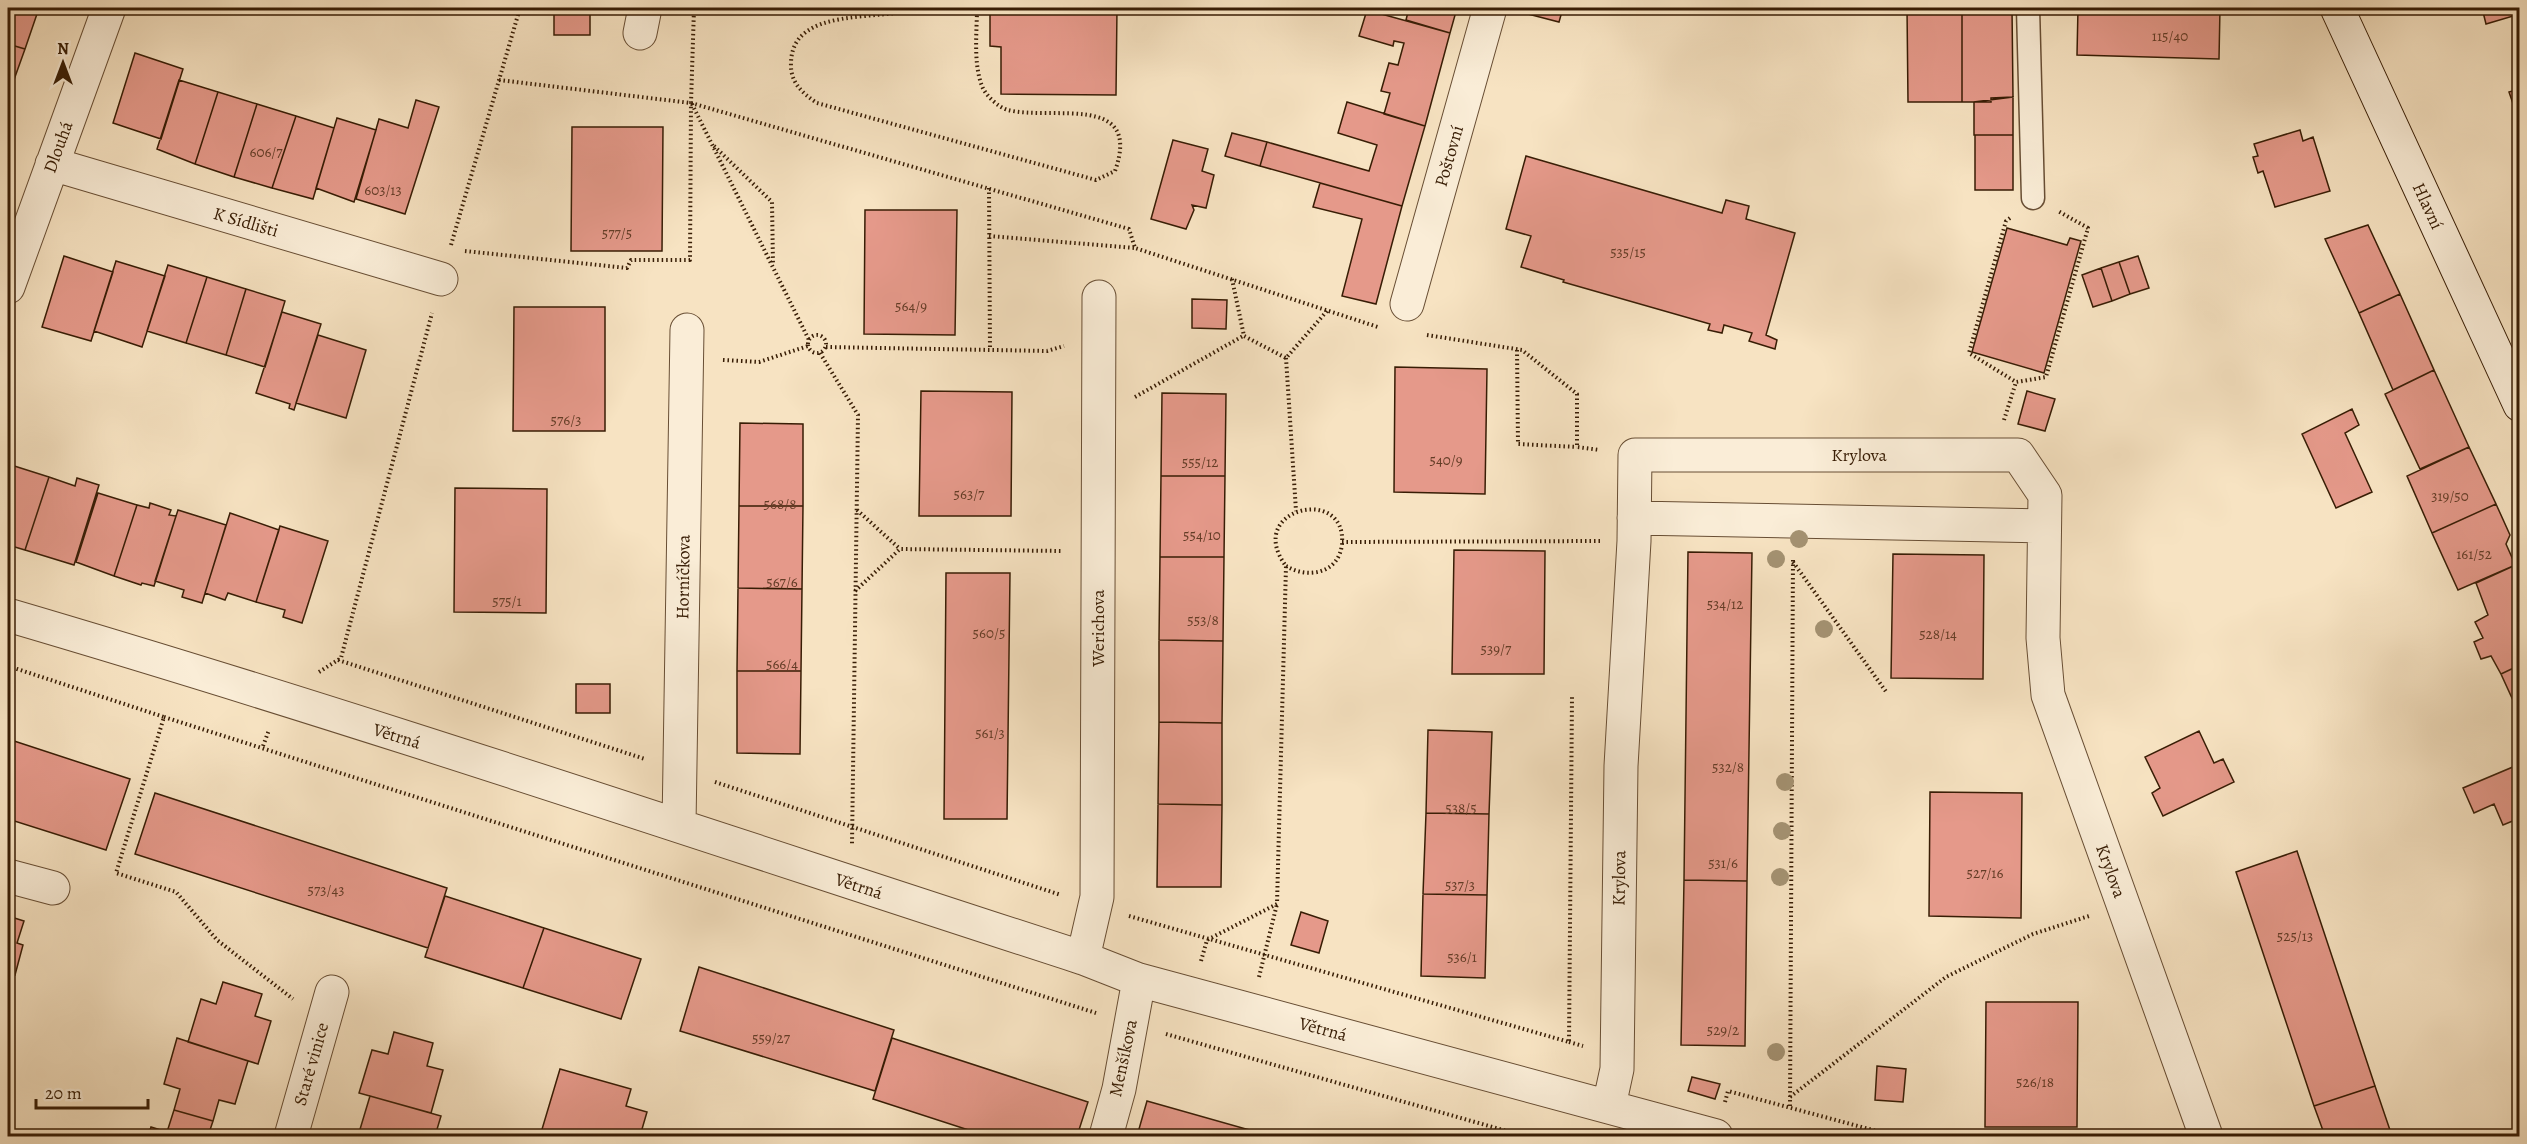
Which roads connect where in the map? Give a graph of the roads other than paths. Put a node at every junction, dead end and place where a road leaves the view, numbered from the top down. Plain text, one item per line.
1 (109, 8) edge
2 (1490, 8) edge
3 (2028, 8) edge
4 (2337, 8) edge
5 (52, 164) junction
6 (2033, 198) road end
7 (445, 264) road end
8 (8, 287) edge
9 (1099, 297) dead end
10 (1412, 318) road end
11 (687, 344) road end
12 (2520, 405) edge
13 (2044, 526) junction
14 (1634, 530) junction
15 (8, 615) edge
16 (679, 825) junction
17 (8, 876) edge
18 (53, 888) dead end
19 (1083, 958) junction
20 (1139, 980) junction
21 (330, 1000) road end
22 (1609, 1106) junction
23 (1720, 1121) edge
24 (291, 1137) edge
25 (1106, 1137) edge
26 (2206, 1137) edge

1 - 5 street, Dlouhá
2 - 10 street, Poštovní
3 - 6 lane
4 - 12 street, Hlavní
5 - 7 street, K Sídlišti
5 - 8 street, Dlouhá
9 - 19 street, Werichova
11 - 16 street, Horníčkova
13 - 14 street
13 - 14 street, Krylova
13 - 26 street, Krylova
14 - 22 street, Krylova
15 - 16 street, Větrná
16 - 19 street, Větrná
17 - 18 street
19 - 20 street, Větrná
20 - 22 street, Větrná
20 - 25 street, Menšíkova
21 - 24 street, Staré vinice
22 - 23 street, Větrná

